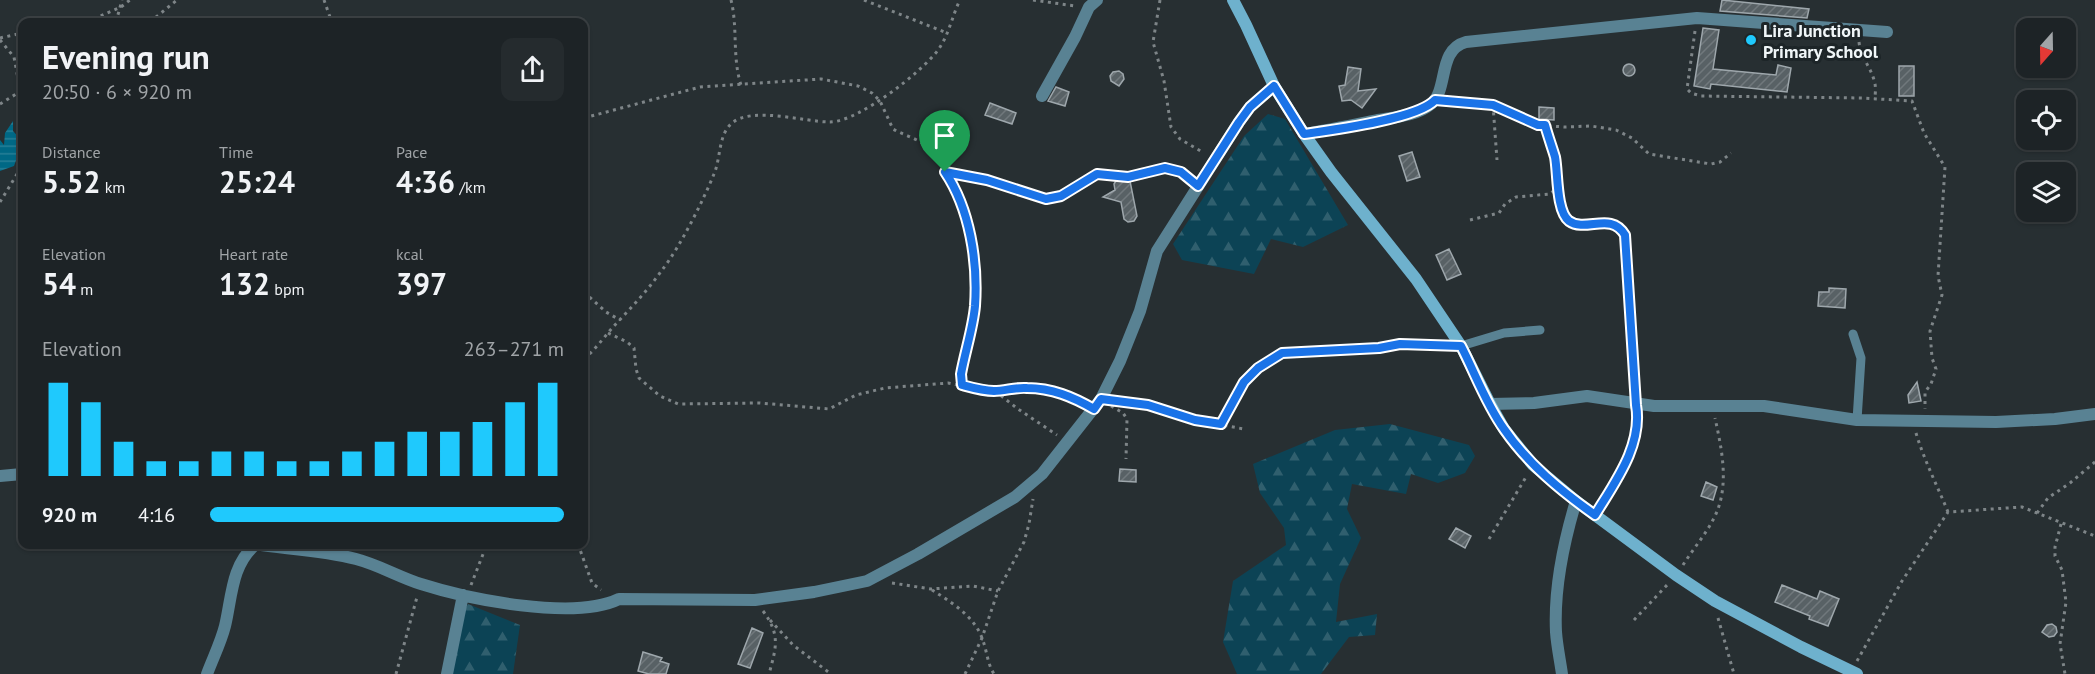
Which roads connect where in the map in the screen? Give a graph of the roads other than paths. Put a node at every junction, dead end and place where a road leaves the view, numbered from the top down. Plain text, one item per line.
1 (1233, 0) edge
2 (1093, 4) edge
3 (1887, 32) dead end
4 (1274, 86) junction
5 (1042, 96) dead end
6 (1304, 134) junction
7 (1540, 330) dead end
8 (1853, 334) dead end
9 (1461, 346) junction
10 (1490, 404) junction
11 (2095, 414) edge
12 (1857, 420) junction
13 (18, 474) edge
14 (0, 476) edge
15 (1576, 501) junction
16 (250, 549) edge
17 (283, 549) edge
18 (465, 596) junction
19 (1855, 672) edge
20 (207, 674) edge
21 (447, 674) edge
22 (1562, 674) edge

1 - 4 street
2 - 5 street
3 - 6 street
4 - 6 street
4 - 18 street
6 - 9 street
7 - 9 lane
8 - 12 lane
9 - 10 street
10 - 12 street
10 - 15 street
11 - 12 street
13 - 14 street
15 - 19 street
15 - 22 street
16 - 20 street
17 - 18 street
18 - 21 street

